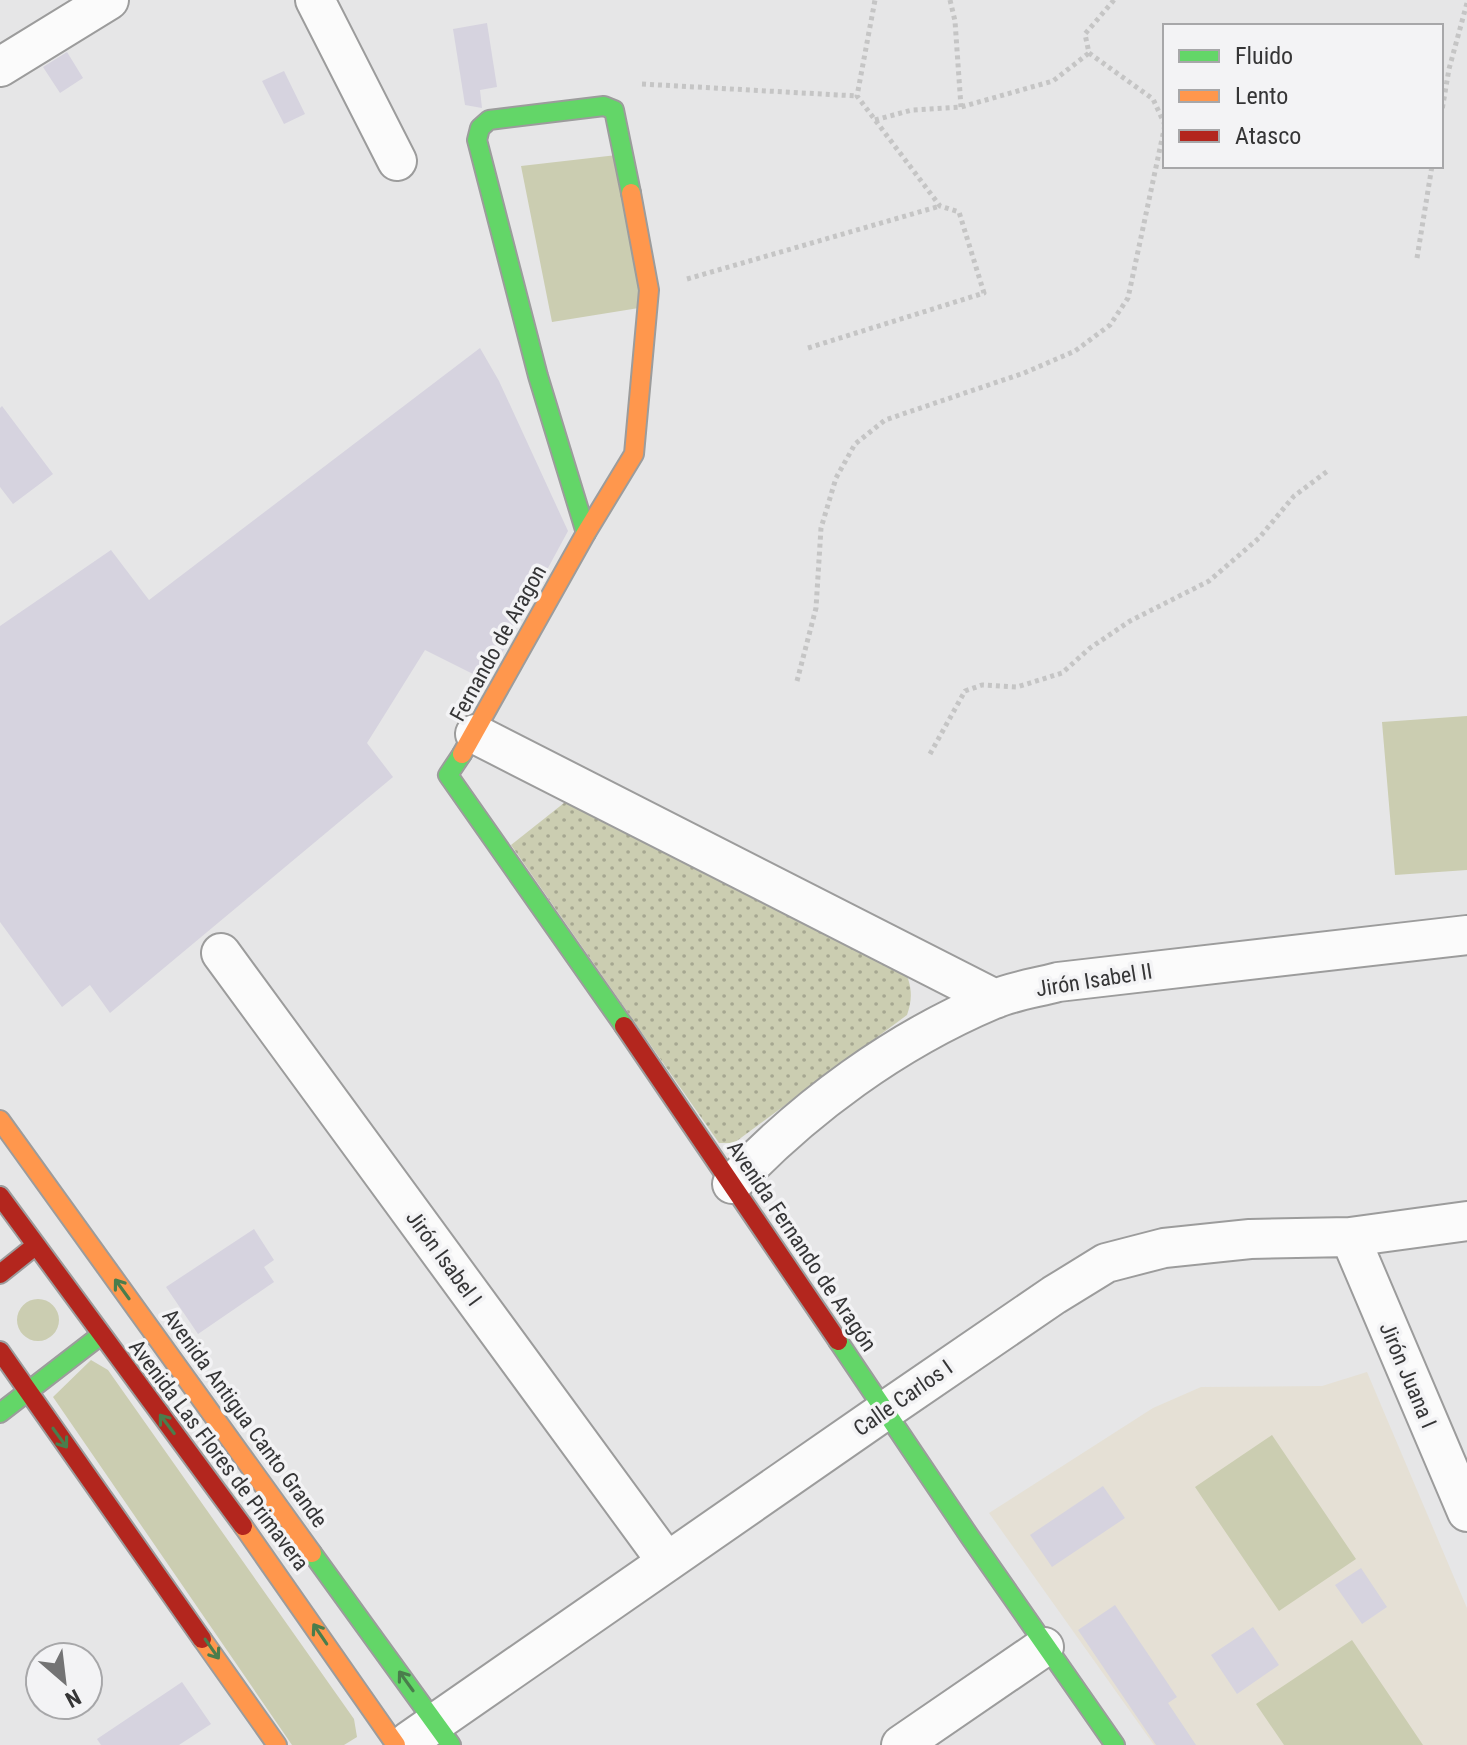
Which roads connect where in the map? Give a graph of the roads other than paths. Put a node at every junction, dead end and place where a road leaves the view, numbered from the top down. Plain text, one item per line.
1 (109, 0) edge
2 (315, 0) edge
3 (5, 53) edge
4 (397, 161) dead end
5 (586, 533) junction
6 (475, 734) junction
7 (448, 775) joint
8 (1467, 935) edge
9 (221, 953) dead end
10 (995, 999) junction
11 (0, 1120) edge
12 (732, 1184) junction
13 (0, 1196) edge
14 (1467, 1221) edge
15 (1350, 1237) junction
16 (35, 1246) junction
17 (0, 1274) edge
18 (101, 1335) junction
19 (0, 1351) edge
20 (28, 1392) junction
21 (883, 1412) junction
22 (0, 1413) edge
23 (1467, 1512) edge
24 (667, 1562) junction
25 (1044, 1647) junction
26 (443, 1734) edge
27 (277, 1745) edge
28 (396, 1745) edge
29 (403, 1745) edge
30 (901, 1745) edge
31 (1115, 1745) edge

1 - 3 street
2 - 4 street
5 - 5 street, Fernando de Aragon
5 - 6 street, Fernando de Aragon
6 - 7 street, Fernando de Aragon
6 - 10 street
7 - 12 street, Avenida Fernando de Aragón
8 - 10 street, Jirón Isabel II
9 - 24 street, Jirón Isabel I
10 - 12 street, Jirón Isabel II
26 -> 11 street, Avenida Antigua Canto Grande
12 - 21 street, Avenida Fernando de Aragón
13 - 16 street, Avenida Las Flores de Primavera
14 - 15 street, Calle Carlos I
15 - 21 street, Calle Carlos I
15 - 23 street, Jirón Juana I
16 - 17 street
16 - 18 street, Avenida Las Flores de Primavera
18 - 20 street
28 -> 18 street, Avenida Las Flores de Primavera
19 - 20 street
20 - 22 street
20 -> 27 street
21 - 24 street, Calle Carlos I
21 - 25 street, Avenida Fernando de Aragón
24 - 26 street, Calle Carlos I
25 - 30 street
25 - 31 street, Avenida Fernando de Aragón
26 - 29 street, Calle Carlos I

